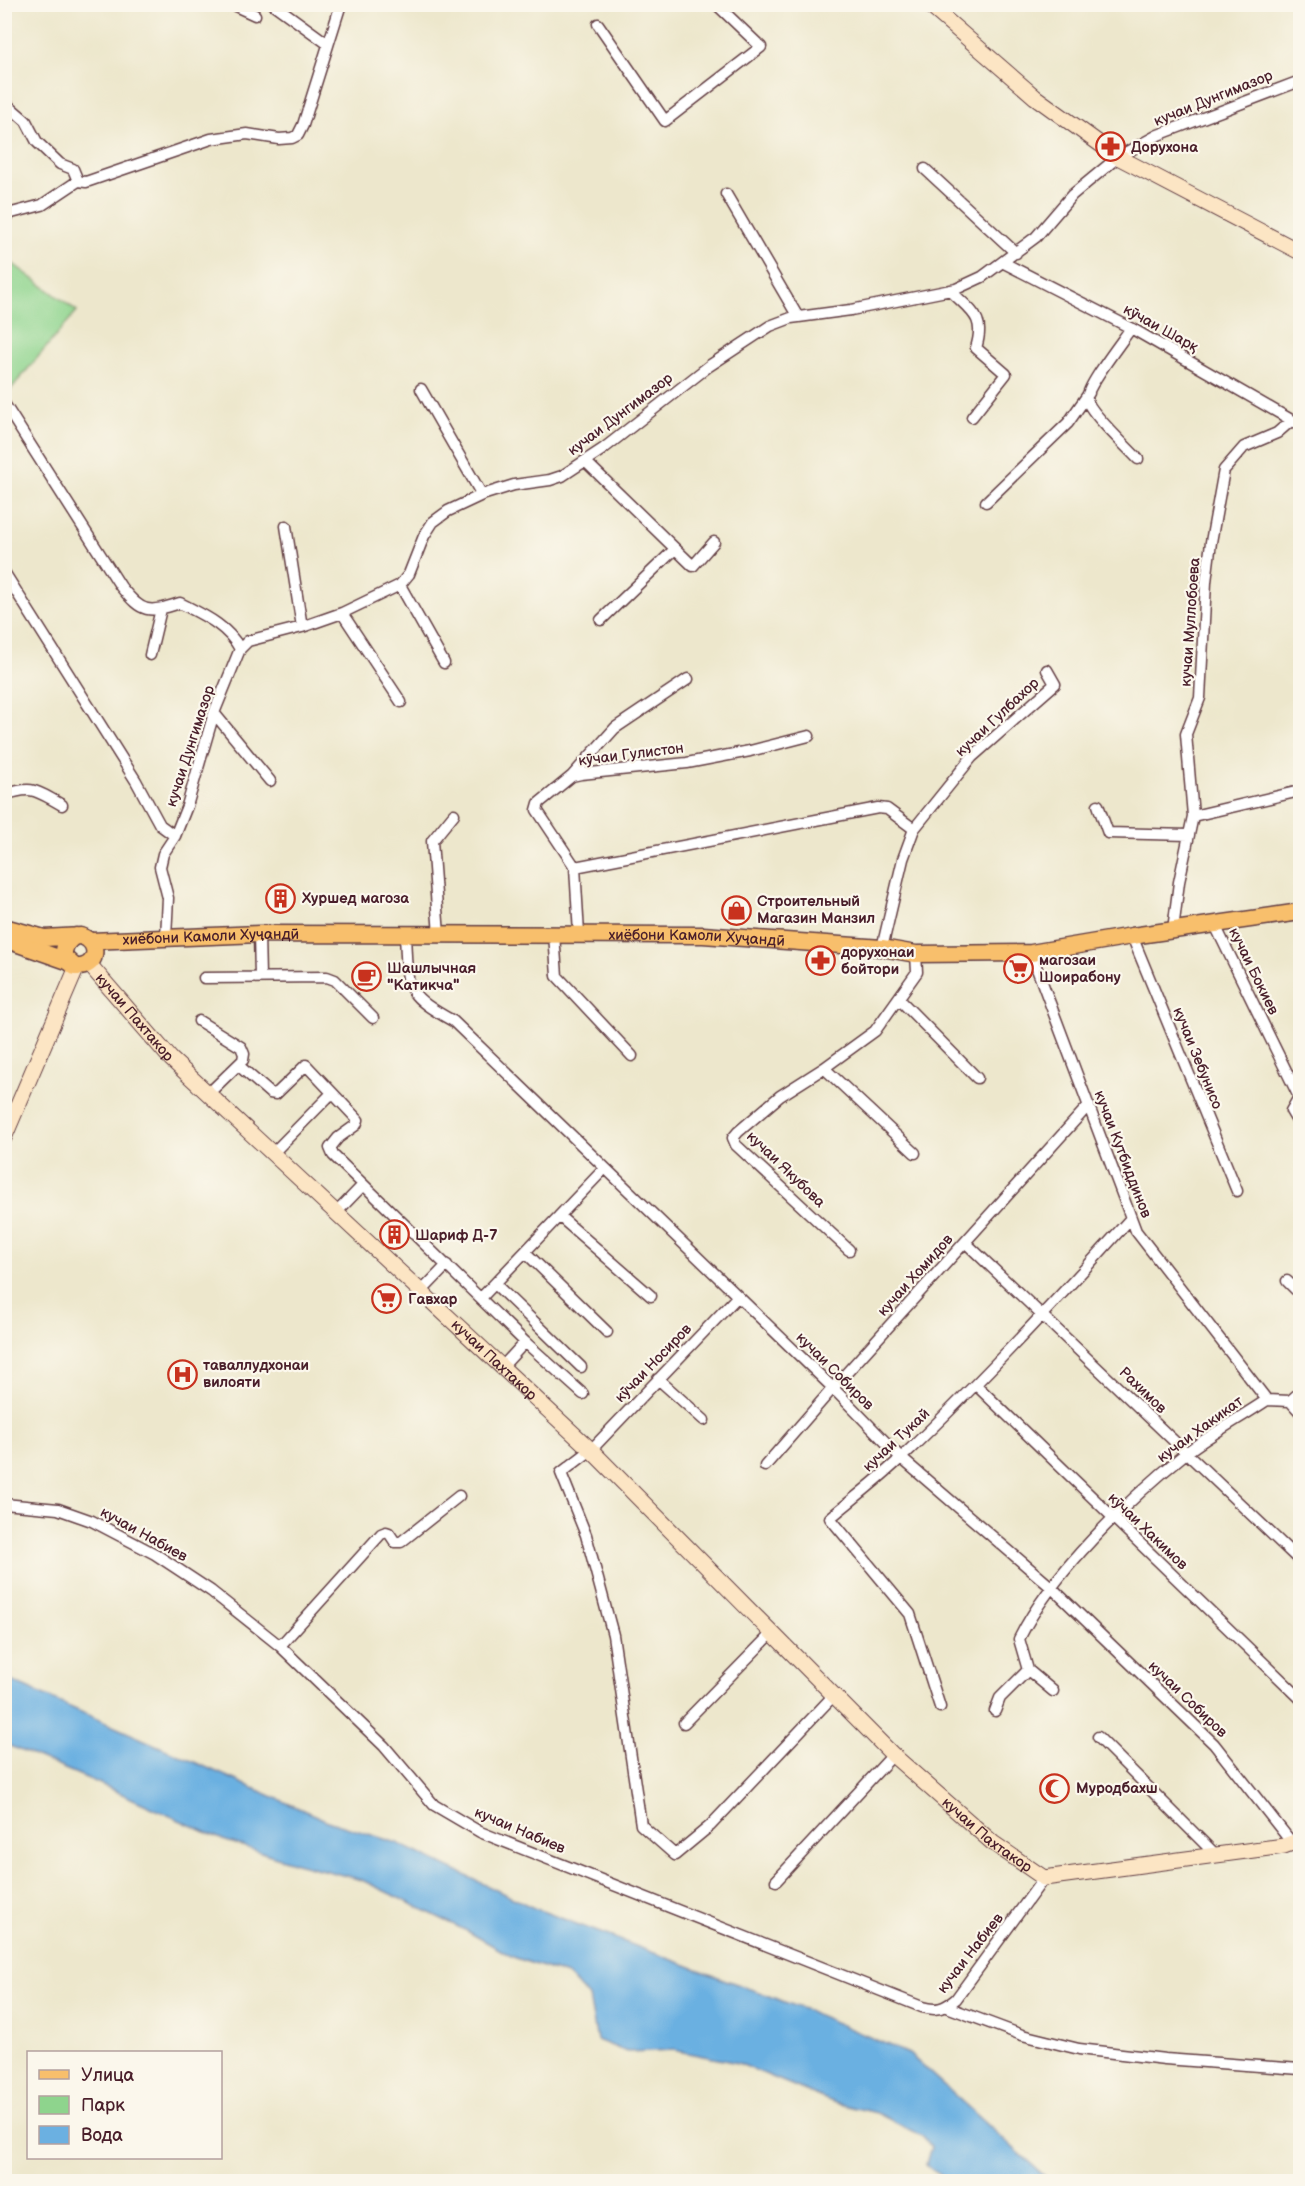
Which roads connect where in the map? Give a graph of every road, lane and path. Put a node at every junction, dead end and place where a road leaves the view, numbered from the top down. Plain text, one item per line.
1 (231, 4) edge
2 (273, 4) edge
3 (341, 4) edge
4 (716, 4) edge
5 (928, 4) edge
6 (255, 15) dead end
7 (598, 24) dead end
8 (328, 44) junction
9 (1300, 81) edge
10 (4, 102) edge
11 (1118, 157) junction
12 (925, 169) dead end
13 (78, 181) junction
14 (726, 194) dead end
15 (4, 215) edge
16 (1300, 252) edge
17 (1016, 253) junction
18 (1004, 263) junction
19 (950, 290) junction
20 (798, 317) junction
21 (1131, 328) junction
22 (421, 389) dead end
23 (1089, 392) junction
24 (5, 405) edge
25 (972, 417) dead end
26 (1298, 424) edge
27 (1138, 459) dead end
28 (585, 461) junction
29 (482, 495) junction
30 (986, 502) dead end
31 (286, 526) dead end
32 (714, 542) dead end
33 (675, 549) junction
34 (4, 572) edge
35 (400, 585) junction
36 (161, 609) junction
37 (342, 613) junction
38 (601, 620) dead end
39 (302, 627) junction
40 (240, 649) junction
41 (150, 655) dead end
42 (444, 663) dead end
43 (1047, 670) dead end
44 (688, 679) dead end
45 (401, 702) dead end
46 (214, 713) junction
47 (809, 736) dead end
48 (572, 776) junction
49 (270, 781) dead end
50 (1300, 791) edge
51 (4, 795) edge
52 (62, 805) dead end
53 (1098, 805) dead end
54 (454, 814) dead end
55 (1193, 816) junction
56 (914, 829) junction
57 (174, 836) junction
58 (1189, 836) junction
59 (575, 867) junction
60 (1300, 912) edge
61 (1215, 925) junction
62 (4, 927) edge
63 (1173, 930) junction
64 (259, 934) junction
65 (554, 934) junction
66 (579, 934) junction
67 (405, 935) junction
68 (440, 935) junction
69 (1132, 936) junction
70 (166, 937) junction
71 (4, 939) edge
72 (83, 939) junction
73 (120, 939) junction
74 (882, 948) junction
75 (1031, 953) junction
76 (916, 954) junction
77 (81, 963) junction
78 (260, 977) junction
79 (204, 978) dead end
80 (899, 999) junction
81 (374, 1018) dead end
82 (199, 1021) dead end
83 (632, 1056) dead end
84 (238, 1065) junction
85 (824, 1068) junction
86 (977, 1078) dead end
87 (332, 1093) junction
88 (208, 1094) junction
89 (1089, 1105) junction
90 (1300, 1126) edge
91 (4, 1138) edge
92 (915, 1153) dead end
93 (272, 1154) junction
94 (605, 1168) junction
95 (363, 1185) junction
96 (1237, 1191) dead end
97 (336, 1213) junction
98 (559, 1216) junction
99 (1131, 1218) junction
100 (965, 1242) junction
101 (849, 1250) dead end
102 (525, 1252) junction
103 (447, 1264) junction
104 (1287, 1281) dead end
105 (495, 1284) junction
106 (421, 1292) junction
107 (1300, 1294) edge
108 (651, 1296) dead end
109 (738, 1296) junction
110 (481, 1299) junction
111 (1043, 1315) junction
112 (607, 1332) dead end
113 (525, 1341) junction
114 (502, 1367) junction
115 (581, 1367) dead end
116 (658, 1379) junction
117 (976, 1385) junction
118 (833, 1388) junction
119 (1300, 1392) edge
120 (583, 1394) dead end
121 (1267, 1400) junction
122 (1290, 1401) junction
123 (1300, 1412) edge
124 (704, 1420) dead end
125 (591, 1450) junction
126 (1187, 1453) junction
127 (901, 1458) junction
128 (765, 1466) dead end
129 (459, 1496) dead end
130 (4, 1504) edge
131 (1112, 1518) junction
132 (1300, 1561) edge
133 (1051, 1587) junction
134 (773, 1632) junction
135 (280, 1646) junction
136 (1028, 1670) junction
137 (1053, 1691) dead end
138 (835, 1694) junction
139 (1300, 1698) edge
140 (940, 1707) dead end
141 (995, 1711) dead end
142 (684, 1724) dead end
143 (1098, 1737) dead end
144 (893, 1755) junction
145 (1296, 1841) edge
146 (1216, 1855) junction
147 (1044, 1878) junction
148 (776, 1881) dead end
149 (947, 2007) junction
150 (1300, 2069) edge

1 - 6 street
2 - 8 street
3 - 8 street
4 - 7 street
5 - 11 main road
8 - 13 street
9 - 11 street, кучаи Дунгимазор
10 - 13 street
11 - 16 main road
11 - 17 street, кучаи Дунгимазор
12 - 17 street
13 - 15 street
14 - 20 street
17 - 18 street, кучаи Дунгимазор
18 - 19 street, кучаи Дунгимазор
18 - 21 street, кӯчаи Шарқ
19 - 20 street, кучаи Дунгимазор
19 - 25 street
20 - 28 street, кучаи Дунгимазор
21 - 23 street
21 - 26 street, кӯчаи Шарқ
22 - 29 street
23 - 27 street
23 - 30 street
24 - 36 street
26 - 55 street, кучаи Муллобоева
28 - 29 street, кучаи Дунгимазор
28 - 33 street
29 - 35 street, кучаи Дунгимазор
31 - 39 street
32 - 33 street
33 - 38 street
34 - 57 street
35 - 37 street
35 - 42 street
36 - 40 street
36 - 41 street
37 - 39 street
37 - 45 street
39 - 40 street
40 - 46 street, кучаи Дунгимазор
43 - 56 street, кучаи Гулбахор
44 - 48 street
46 - 49 street
46 - 57 street, кучаи Дунгимазор
47 - 48 street, кӯчаи Гулистон
48 - 59 street, кӯчаи Гулистон
50 - 55 street
51 - 52 street
53 - 58 street
54 - 68 street
55 - 58 street, кучаи Муллобоева
56 - 59 street
56 - 74 street, кучаи Гулбахор
57 - 70 street, кучаи Дунгимазор
58 - 63 street, кучаи Муллобоева
59 - 66 street
60 - 61 main road, хиёбони Камоли Хуҷандӣ
61 - 63 main road, хиёбони Камоли Хуҷандӣ
61 - 90 street, кучаи Бокиев
62 - 72 main road, хиёбони Камоли Хуҷандӣ
63 - 69 main road, хиёбони Камоли Хуҷандӣ
64 - 67 main road, хиёбони Камоли Хуҷандӣ
64 - 70 main road, хиёбони Камоли Хуҷандӣ
64 - 78 street
65 - 66 main road, хиёбони Камоли Хуҷандӣ
65 - 68 main road, хиёбони Камоли Хуҷандӣ
65 - 83 street
66 - 74 main road, хиёбони Камоли Хуҷандӣ
67 - 68 main road, хиёбони Камоли Хуҷандӣ
67 - 94 street, кучаи Собиров
69 - 75 main road, хиёбони Камоли Хуҷандӣ
69 - 96 street, кучаи Зебунисо
70 - 73 main road, хиёбони Камоли Хуҷандӣ
71 - 77 main road
72 - 73 main road, хиёбони Камоли Хуҷандӣ
72 - 77 main road
72 - 77 main road
73 - 77 main road
74 - 76 main road, хиёбони Камоли Хуҷандӣ
75 - 76 main road, хиёбони Камоли Хуҷандӣ
75 - 89 street, кучаи Кутбиддинов
76 - 80 street, кучаи Якубова
77 - 88 main road, кучаи Пахтакор
77 - 91 main road
78 - 79 street
78 - 81 street
80 - 85 street, кучаи Якубова
80 - 86 street
82 - 84 street
84 - 87 street
84 - 88 street
85 - 92 street
85 - 101 street, кучаи Якубова
87 - 93 street
87 - 95 street
88 - 93 main road, кучаи Пахтакор
89 - 99 street, кучаи Кутбиддинов
89 - 100 street, кучаи Хомидов
93 - 97 main road, кучаи Пахтакор
94 - 98 street
94 - 109 street, кучаи Собиров
95 - 97 street
95 - 103 street
97 - 106 main road, кучаи Пахтакор
98 - 102 street
98 - 108 street
99 - 111 street, кучаи Тукай
99 - 121 street, кучаи Кутбиддинов
100 - 111 street, Рахимов
100 - 118 street, кучаи Хомидов
102 - 105 street
102 - 112 street
103 - 106 street
103 - 110 street
104 - 107 street
105 - 110 street
105 - 115 street
106 - 114 main road, кучаи Пахтакор
109 - 116 street, кӯчаи Носиров
109 - 118 street, кучаи Собиров
110 - 113 street
111 - 117 street, кучаи Тукай
111 - 126 street, Рахимов
113 - 114 street
113 - 120 street
114 - 125 main road, кучаи Пахтакор
116 - 124 street
116 - 125 street, кӯчаи Носиров
117 - 127 street, кучаи Тукай
117 - 131 street, кӯчаи Хакимов
118 - 127 street, кучаи Собиров
118 - 128 street, кучаи Хомидов
119 - 122 street
121 - 122 street
121 - 126 street, кучаи Хакикат
122 - 123 street
125 - 134 main road, кучаи Пахтакор
125 - 138 street, кӯчаи Носиров
126 - 131 street, кучаи Хакикат
126 - 132 street, Рахимов
127 - 133 street, кучаи Собиров
127 - 140 street, кучаи Тукай
129 - 135 street
130 - 135 street, кучаи Набиев
131 - 133 street, кучаи Хакикат
131 - 139 street, кӯчаи Хакимов
133 - 136 street
133 - 145 street, кучаи Собиров
134 - 138 main road, кучаи Пахтакор
134 - 142 street
135 - 149 street, кучаи Набиев
136 - 137 street
136 - 141 street
138 - 144 main road, кучаи Пахтакор
143 - 146 street
144 - 147 main road, кучаи Пахтакор
144 - 148 street
145 - 146 main road, кучаи Пахтакор
146 - 147 main road, кучаи Пахтакор
147 - 149 street, кучаи Набиев
149 - 150 street

